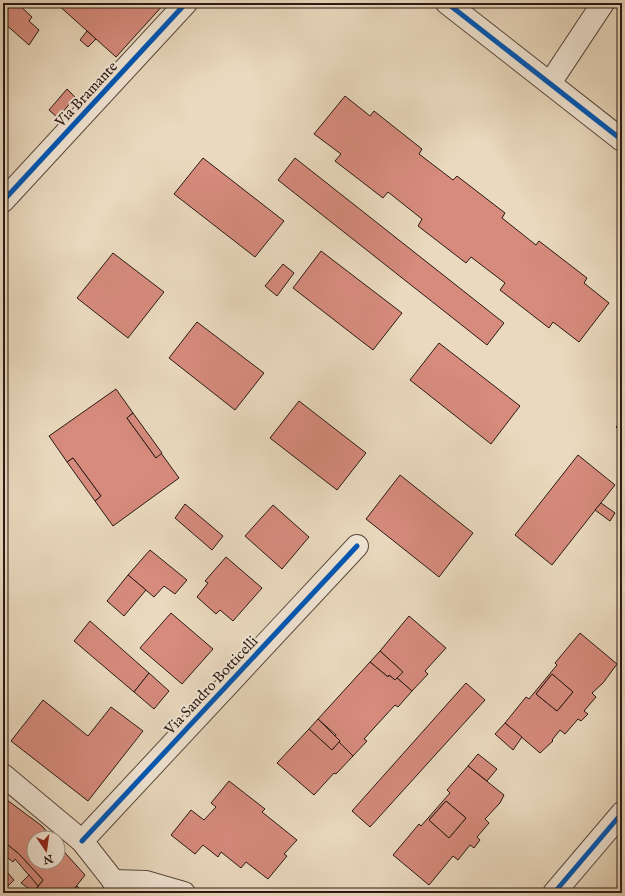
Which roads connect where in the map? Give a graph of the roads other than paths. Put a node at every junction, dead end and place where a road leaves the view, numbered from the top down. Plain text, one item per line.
1 (186, 3) edge
2 (447, 3) edge
3 (603, 3) edge
4 (550, 83) junction
5 (622, 140) edge
6 (3, 201) edge
7 (357, 546) dead end
8 (3, 775) edge
9 (622, 813) edge
10 (82, 841) junction
11 (118, 887) edge
12 (184, 893) edge
13 (554, 893) edge

1 - 6 street, Via Bramante
2 - 4 street
3 - 4 street
4 - 5 street
7 - 10 street, Via Sandro Botticelli
8 - 10 street
9 - 13 street
10 - 11 street
11 - 12 street

